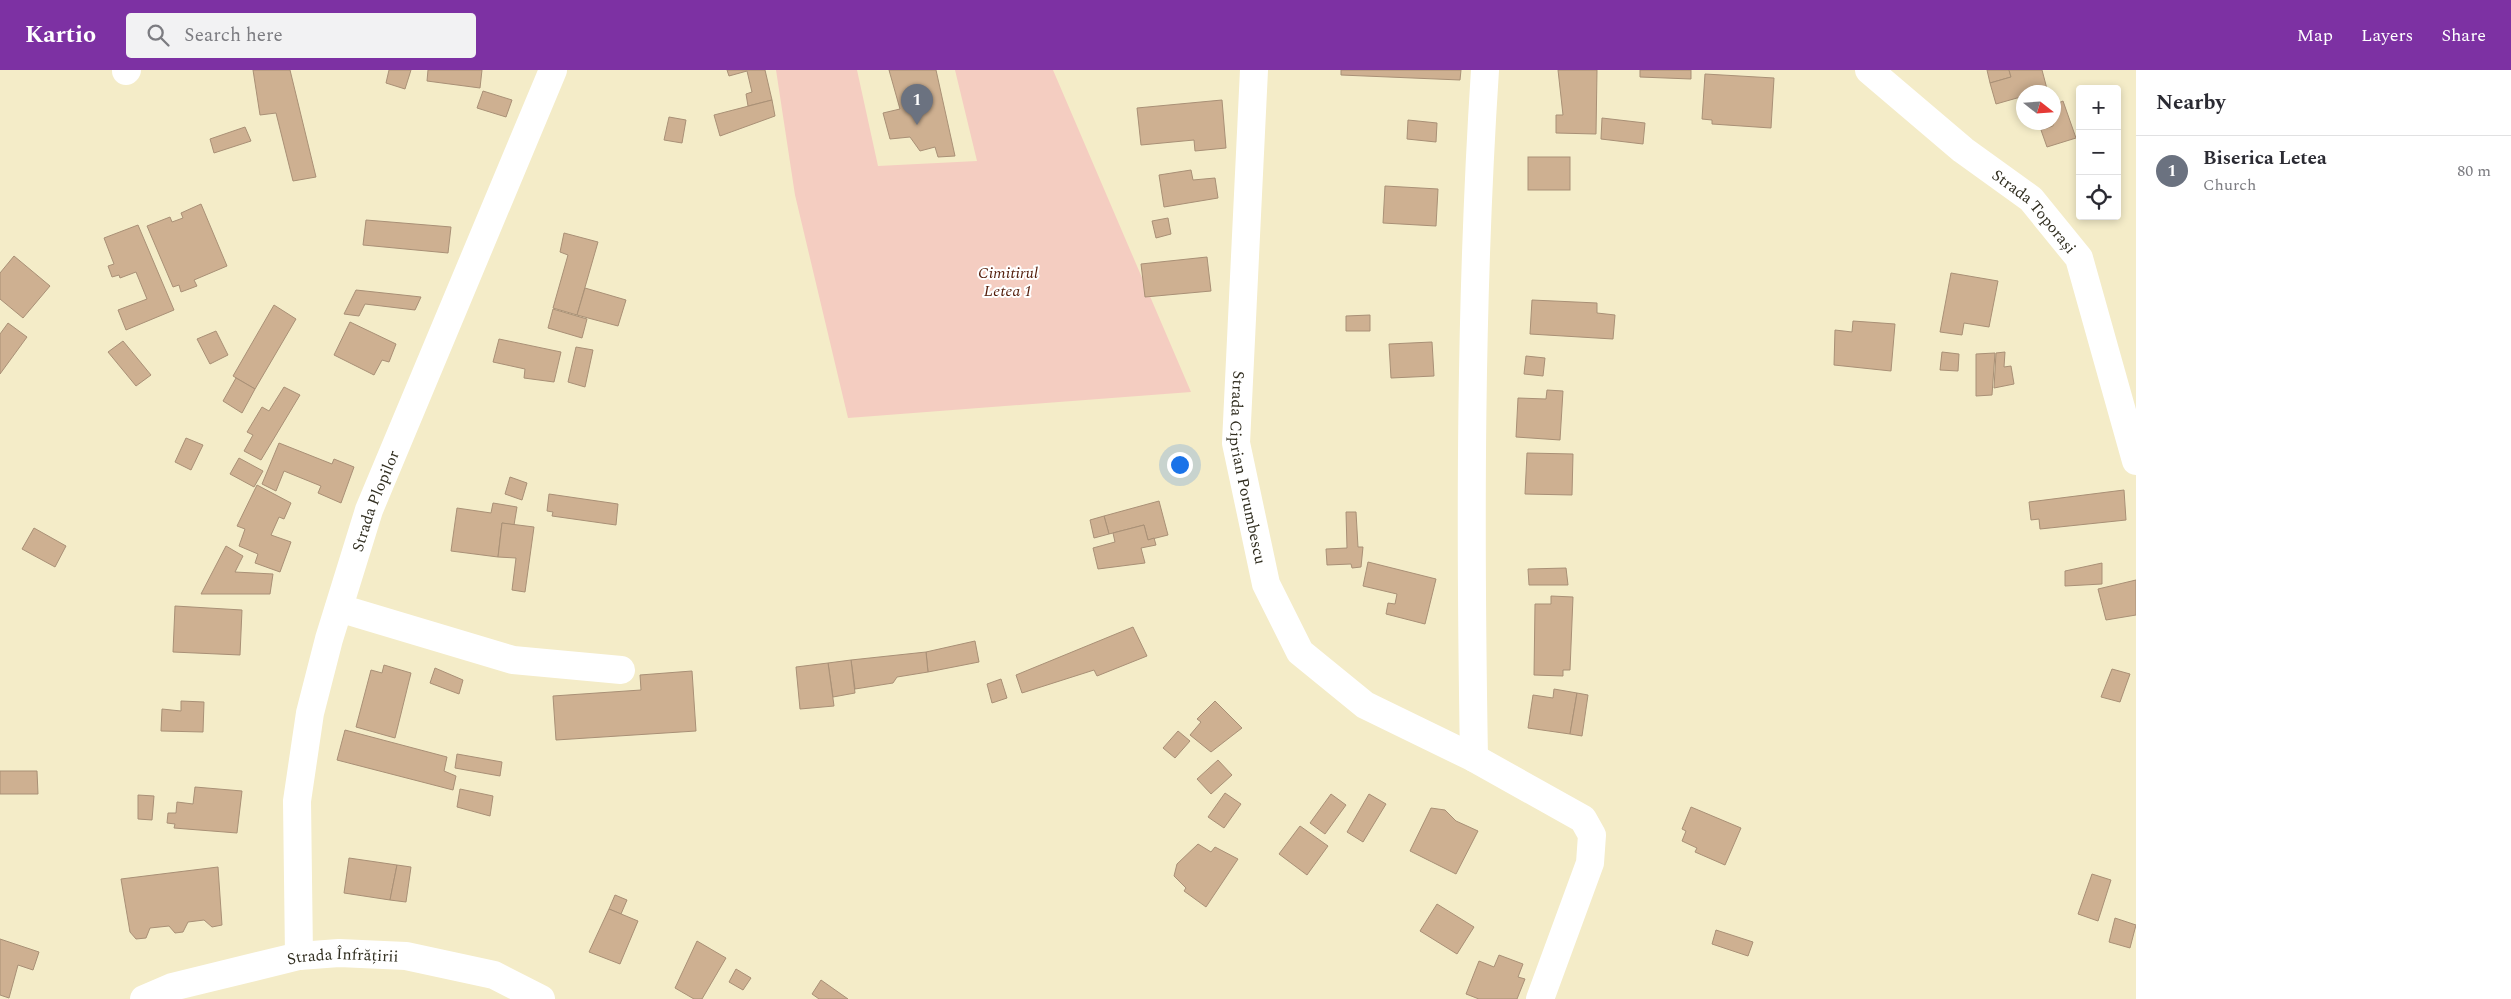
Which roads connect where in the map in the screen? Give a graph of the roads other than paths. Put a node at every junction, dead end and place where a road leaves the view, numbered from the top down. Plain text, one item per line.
1 (553, 70) edge
2 (1254, 70) edge
3 (1485, 70) edge
4 (1869, 70) edge
5 (2136, 461) edge
6 (339, 608) junction
7 (621, 670) dead end
8 (1474, 758) junction
9 (299, 956) junction
10 (144, 999) edge
11 (541, 999) edge
12 (1540, 999) edge

1 - 6 street, Strada Plopilor
2 - 8 street, Strada Ciprian Porumbescu
3 - 8 street
4 - 5 street, Strada Toporași
6 - 7 street
6 - 9 street, Strada Plopilor
8 - 12 street, Strada Ciprian Porumbescu
9 - 10 street, Strada Înfrățirii
9 - 11 street, Strada Înfrățirii

